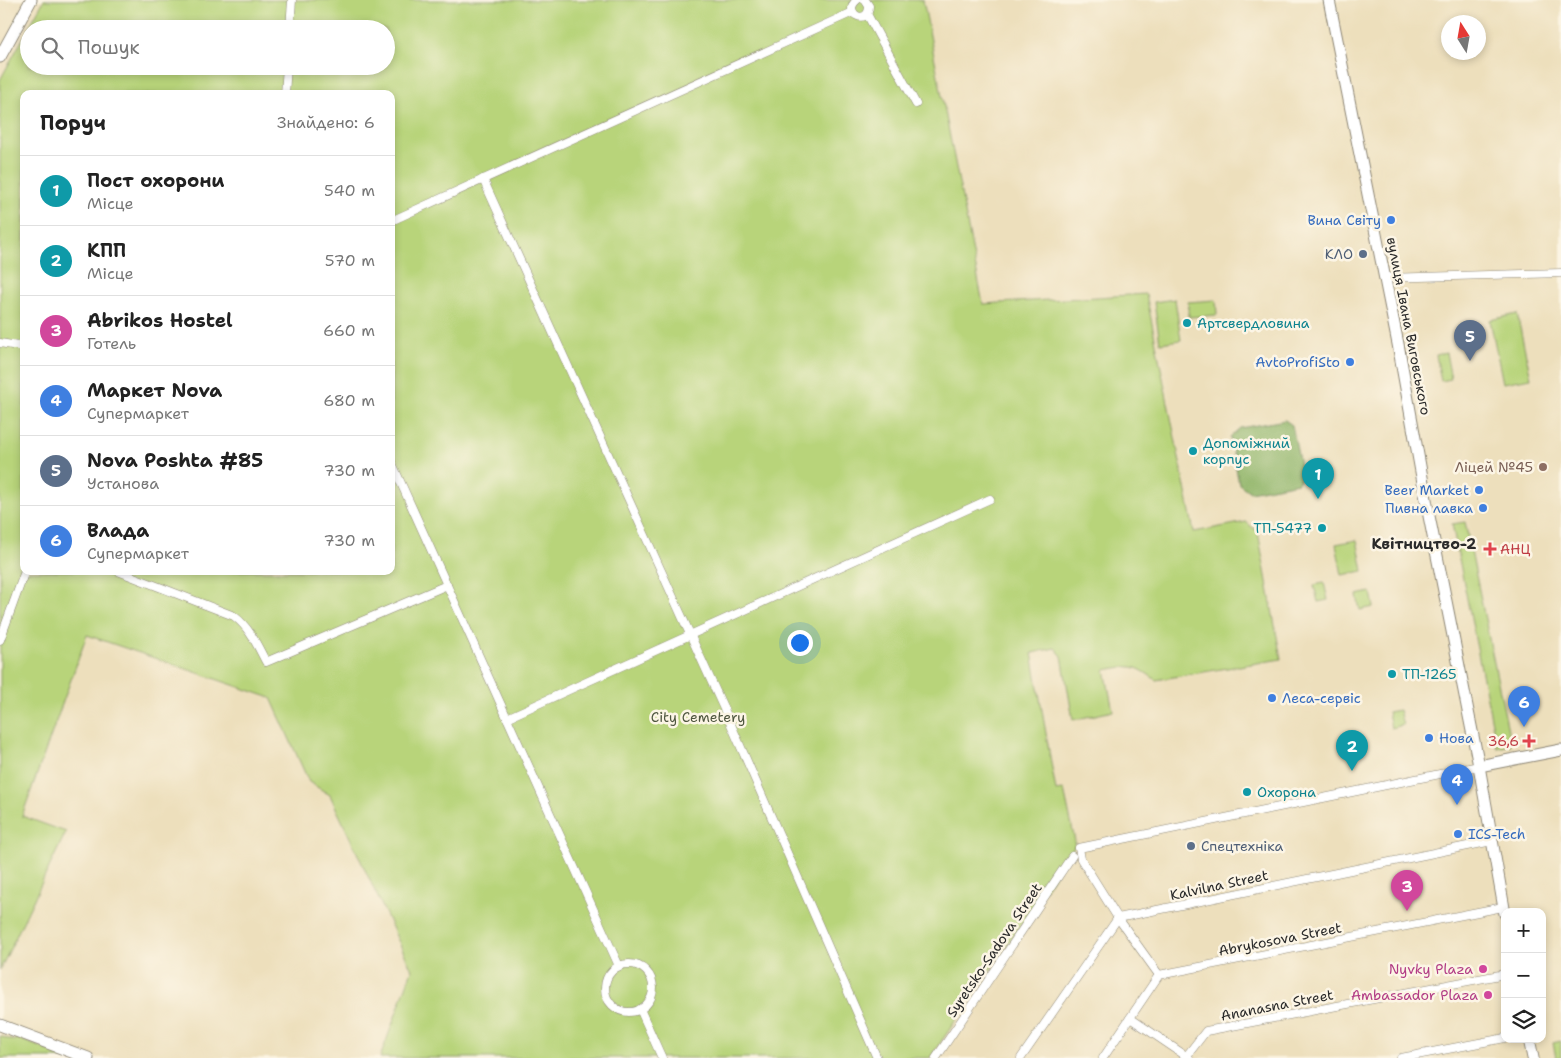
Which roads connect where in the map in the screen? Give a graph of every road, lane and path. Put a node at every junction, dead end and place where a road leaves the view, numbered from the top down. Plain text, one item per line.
1 (31, 0) edge
2 (292, 0) edge
3 (857, 0) edge
4 (865, 0) edge
5 (1330, 0) edge
6 (853, 12) junction
7 (868, 14) junction
8 (20, 20) edge
9 (20, 20) edge
10 (291, 20) edge
11 (0, 57) edge
12 (286, 75) edge
13 (285, 90) edge
14 (916, 104) dead end
15 (483, 179) junction
16 (395, 219) edge
17 (1561, 273) edge
18 (1385, 278) junction
19 (0, 343) edge
20 (20, 346) edge
21 (395, 469) edge
22 (990, 499) dead end
23 (24, 575) edge
24 (128, 575) edge
25 (447, 585) junction
26 (689, 634) junction
27 (0, 640) edge
28 (507, 718) junction
29 (1561, 750) edge
30 (1479, 766) junction
31 (1492, 841) junction
32 (1072, 856) dead end
33 (1503, 908) edge
34 (1501, 912) edge
35 (1118, 918) junction
36 (619, 966) junction
37 (1159, 975) junction
38 (1501, 975) edge
39 (640, 1009) junction
40 (1130, 1018) junction
41 (0, 1025) edge
42 (1501, 1039) edge
43 (1530, 1043) edge
44 (1187, 1057) edge
45 (88, 1058) edge
46 (662, 1058) edge
47 (877, 1058) edge
48 (936, 1058) edge
49 (1021, 1058) edge
50 (1103, 1058) edge
51 (1401, 1058) edge
52 (1533, 1058) edge

1 - 9 main road
2 - 10 street
3 - 6 street
4 - 7 street
5 - 18 main road, вулиця Івана Виговського
6 - 7 street
6 - 15 street
7 - 14 street
8 - 11 main road
12 - 13 street
15 - 16 street
15 - 26 street
17 - 18 street
18 - 30 main road, вулиця Івана Виговського
19 - 20 street
21 - 25 street
22 - 26 street
23 - 27 street
24 - 25 street
25 - 28 street
26 - 28 street
26 - 47 street
28 - 36 street
29 - 30 main road
30 - 31 main road
30 - 35 street
31 - 33 main road
31 - 35 street, Kalvilna Street
32 - 48 street, Syretsko-Sadova Street
34 - 37 street, Abrykosova Street
35 - 37 street
35 - 49 street
36 - 39 street
36 - 39 street
37 - 40 street
38 - 44 street, Ananasna Street
39 - 46 street
40 - 44 street
40 - 50 street
41 - 45 main road
42 - 51 street
43 - 52 main road

